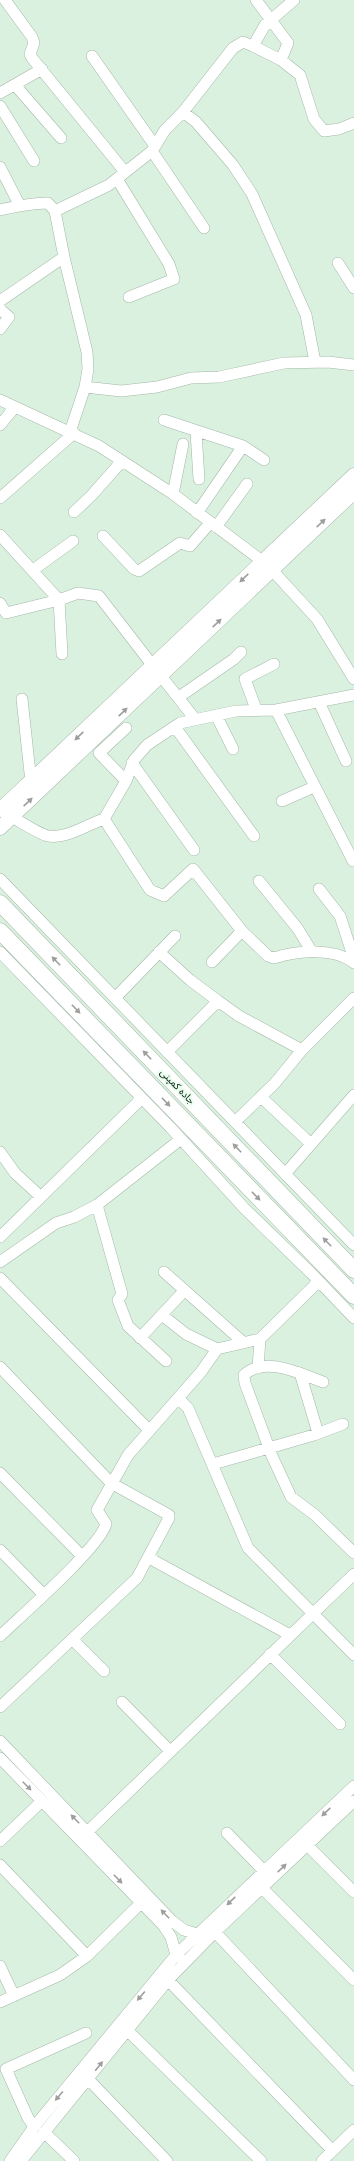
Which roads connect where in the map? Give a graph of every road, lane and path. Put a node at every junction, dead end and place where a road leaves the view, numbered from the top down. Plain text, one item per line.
1 (5, 0) edge
2 (256, 0) edge
3 (294, 0) edge
4 (271, 20) junction
5 (253, 46) junction
6 (92, 56) dead end
7 (282, 60) junction
8 (42, 68) junction
9 (15, 85) junction
10 (0, 93) edge
11 (0, 106) edge
12 (183, 112) junction
13 (354, 123) edge
14 (61, 138) dead end
15 (153, 149) junction
16 (34, 161) dead end
17 (0, 168) edge
18 (121, 175) junction
19 (19, 204) junction
20 (0, 210) edge
21 (55, 210) junction
22 (204, 228) dead end
23 (64, 257) junction
24 (338, 263) dead end
25 (354, 288) edge
26 (129, 297) dead end
27 (0, 301) edge
28 (0, 308) edge
29 (0, 329) edge
30 (316, 362) junction
31 (354, 365) edge
32 (85, 387) junction
33 (0, 400) edge
34 (15, 407) junction
35 (164, 420) dead end
36 (0, 425) edge
37 (196, 432) junction
38 (72, 433) junction
39 (183, 444) dead end
40 (243, 446) junction
41 (122, 460) junction
42 (264, 460) dead end
43 (354, 475) edge
44 (199, 479) dead end
45 (247, 484) dead end
46 (354, 492) edge
47 (173, 494) junction
48 (0, 498) edge
49 (74, 512) dead end
50 (197, 513) junction
51 (213, 525) junction
52 (0, 535) edge
53 (103, 536) dead end
54 (296, 538) junction
55 (73, 541) dead end
56 (267, 565) junction
57 (33, 570) junction
58 (59, 600) junction
59 (1, 607) edge
60 (241, 652) dead end
61 (62, 654) dead end
62 (274, 664) dead end
63 (157, 671) junction
64 (354, 679) edge
65 (354, 695) edge
66 (178, 697) junction
67 (22, 699) dead end
68 (319, 702) junction
69 (256, 710) junction
70 (276, 710) junction
71 (216, 714) junction
72 (195, 719) junction
73 (175, 727) junction
74 (126, 728) dead end
75 (233, 749) dead end
76 (346, 761) dead end
77 (132, 763) junction
78 (126, 781) junction
79 (31, 782) junction
80 (314, 786) junction
81 (282, 801) dead end
82 (6, 814) edge
83 (104, 819) junction
84 (0, 828) edge
85 (254, 836) dead end
86 (194, 850) dead end
87 (352, 861) dead end
88 (0, 879) edge
89 (259, 882) dead end
90 (319, 889) dead end
91 (0, 904) edge
92 (0, 931) edge
93 (242, 931) junction
94 (174, 936) dead end
95 (0, 952) edge
96 (159, 952) junction
97 (312, 952) junction
98 (354, 959) edge
99 (212, 962) dead end
100 (354, 963) edge
101 (115, 998) junction
102 (354, 998) edge
103 (218, 1001) junction
104 (302, 1050) junction
105 (166, 1052) junction
106 (354, 1095) edge
107 (261, 1097) junction
108 (141, 1099) junction
109 (235, 1122) junction
110 (181, 1139) junction
111 (311, 1144) junction
112 (0, 1152) edge
113 (285, 1174) junction
114 (41, 1197) junction
115 (97, 1205) junction
116 (0, 1237) edge
117 (354, 1245) edge
118 (0, 1262) edge
119 (354, 1270) edge
120 (164, 1272) dead end
121 (0, 1278) edge
122 (319, 1281) junction
123 (184, 1291) junction
124 (354, 1296) edge
125 (162, 1315) junction
126 (354, 1318) edge
127 (140, 1338) junction
128 (260, 1339) junction
129 (244, 1343) junction
130 (217, 1349) junction
131 (166, 1361) dead end
132 (0, 1367) edge
133 (258, 1368) junction
134 (300, 1374) junction
135 (323, 1382) dead end
136 (178, 1398) junction
137 (343, 1424) dead end
138 (149, 1430) junction
139 (318, 1433) junction
140 (269, 1448) junction
141 (213, 1464) junction
142 (0, 1473) edge
143 (111, 1483) junction
144 (0, 1550) edge
145 (354, 1553) edge
146 (82, 1556) junction
147 (149, 1558) junction
148 (354, 1574) edge
149 (43, 1594) junction
150 (312, 1613) junction
151 (290, 1634) junction
152 (0, 1636) edge
153 (72, 1639) junction
154 (270, 1654) junction
155 (354, 1655) edge
156 (104, 1671) dead end
157 (122, 1702) dead end
158 (0, 1707) edge
159 (340, 1724) dead end
160 (0, 1741) edge
161 (170, 1751) junction
162 (0, 1758) edge
163 (354, 1786) edge
164 (42, 1801) junction
165 (354, 1801) edge
166 (227, 1834) dead end
167 (83, 1836) junction
168 (0, 1841) edge
169 (307, 1845) junction
170 (0, 1865) edge
171 (263, 1870) junction
172 (262, 1888) junction
173 (354, 1892) edge
174 (141, 1903) junction
175 (215, 1932) junction
176 (201, 1938) junction
177 (176, 1954) junction
178 (87, 1956) junction
179 (184, 1963) junction
180 (0, 1966) edge
181 (168, 1980) junction
182 (354, 1980) edge
183 (14, 1996) junction
184 (0, 2002) edge
185 (127, 2030) junction
186 (86, 2033) dead end
187 (88, 2079) junction
188 (354, 2080) edge
189 (354, 2130) edge
190 (35, 2135) junction
191 (332, 2150) junction
192 (10, 2161) edge
193 (21, 2161) edge
194 (74, 2161) edge
195 (167, 2161) edge
196 (261, 2161) edge
197 (322, 2161) edge

1 - 8 street
2 - 4 street
3 - 4 street
4 - 5 street
4 - 7 street
5 - 7 street
5 - 12 street
6 - 15 street
7 - 13 street
8 - 9 street
8 - 18 street
9 - 10 street
9 - 14 street
11 - 16 street
12 - 15 street
12 - 30 street
15 - 18 street
15 - 22 street
17 - 19 street
18 - 21 street
18 - 26 street
19 - 20 street
19 - 21 street
21 - 23 street
23 - 27 street
23 - 32 street
24 - 25 street
28 - 29 street
30 - 31 street
30 - 32 street
32 - 38 street
33 - 34 street
34 - 36 street
34 - 38 street
35 - 37 street
37 - 40 street
37 - 44 street
38 - 41 street
38 - 48 street
39 - 47 street
40 - 42 street
40 - 50 street
41 - 47 street
41 - 49 street
43 - 54 main road
45 - 51 street
54 -> 46 main road
47 - 50 street
50 - 51 street
51 - 53 street
51 - 56 street
52 - 57 street
54 - 56 main road
55 - 57 street
56 - 63 main road
56 - 64 street
57 - 58 street
58 - 59 street
58 - 61 street
58 - 63 street
60 - 66 street
62 - 69 street
63 - 66 street
63 -> 79 main road
82 -> 63 main road
65 - 68 street
66 - 72 street
67 - 79 street
68 - 70 street
68 - 76 street
69 - 70 street
69 - 71 street
70 - 80 street
71 - 72 street
71 - 75 street
72 - 73 street
73 - 77 street
73 - 85 street
74 - 78 street
77 - 78 street
77 - 86 street
78 - 83 street
79 - 82 main road
80 - 81 street
80 - 87 street
82 - 83 street
82 - 84 main road
83 - 93 street
88 - 101 street
89 - 97 street
90 - 98 street
119 -> 91 highway, جاده کمپنی
92 -> 124 highway, جاده کمپنی
93 - 97 street
93 - 99 street
94 - 96 street
95 - 108 street
96 - 101 street
96 - 103 street
97 - 100 street
101 - 105 street
102 - 104 street
103 - 104 street
103 - 105 street
104 - 107 street
105 - 109 street
106 - 111 street
107 - 109 street
107 - 111 street
108 - 110 street
108 - 114 street
109 - 113 street
110 - 115 street
110 - 122 street
111 - 113 street
112 - 114 street
113 - 117 street
114 - 116 street
115 - 118 street
115 - 127 street
120 - 123 street
121 - 138 street
122 - 126 street
122 - 128 street
123 - 125 street
123 - 129 street
125 - 127 street
125 - 130 street
127 - 131 street
128 - 129 street
128 - 133 street
129 - 130 street
130 - 136 street
132 - 143 street
133 - 134 street
133 - 140 street
134 - 135 street
134 - 139 street
136 - 138 street
136 - 141 street
137 - 139 street
138 - 143 street
139 - 140 street
140 - 141 street
140 - 145 street
141 - 150 street
142 - 146 street
143 - 146 street
143 - 147 street
144 - 149 street
146 - 149 street
147 - 151 street
147 - 153 street
148 - 150 street
149 - 152 street
150 - 151 street
150 - 155 street
151 - 154 street
153 - 156 street
153 - 158 street
154 - 159 street
154 - 161 street
157 - 161 street
167 -> 160 street
161 - 167 street
162 -> 164 street
163 -> 171 street
164 - 167 street
164 - 168 street
165 - 169 street
166 - 171 street
167 -> 174 street
176 -> 167 street
172 -> 169 street
169 - 173 street
170 - 178 street
171 -> 176 street
172 - 175 street
172 - 182 street
174 - 177 street
174 - 178 street
175 - 176 street
175 - 188 street
176 - 177 street
176 - 179 street
177 - 179 street
177 -> 190 street
178 - 183 street
179 - 181 street
180 - 183 street
181 - 185 street
181 - 191 street
183 - 184 street
187 -> 185 street
185 - 196 street
186 - 190 street
187 - 190 street
187 - 195 street
189 - 191 street
190 - 192 street
190 - 193 street
190 - 194 street
191 - 197 street

